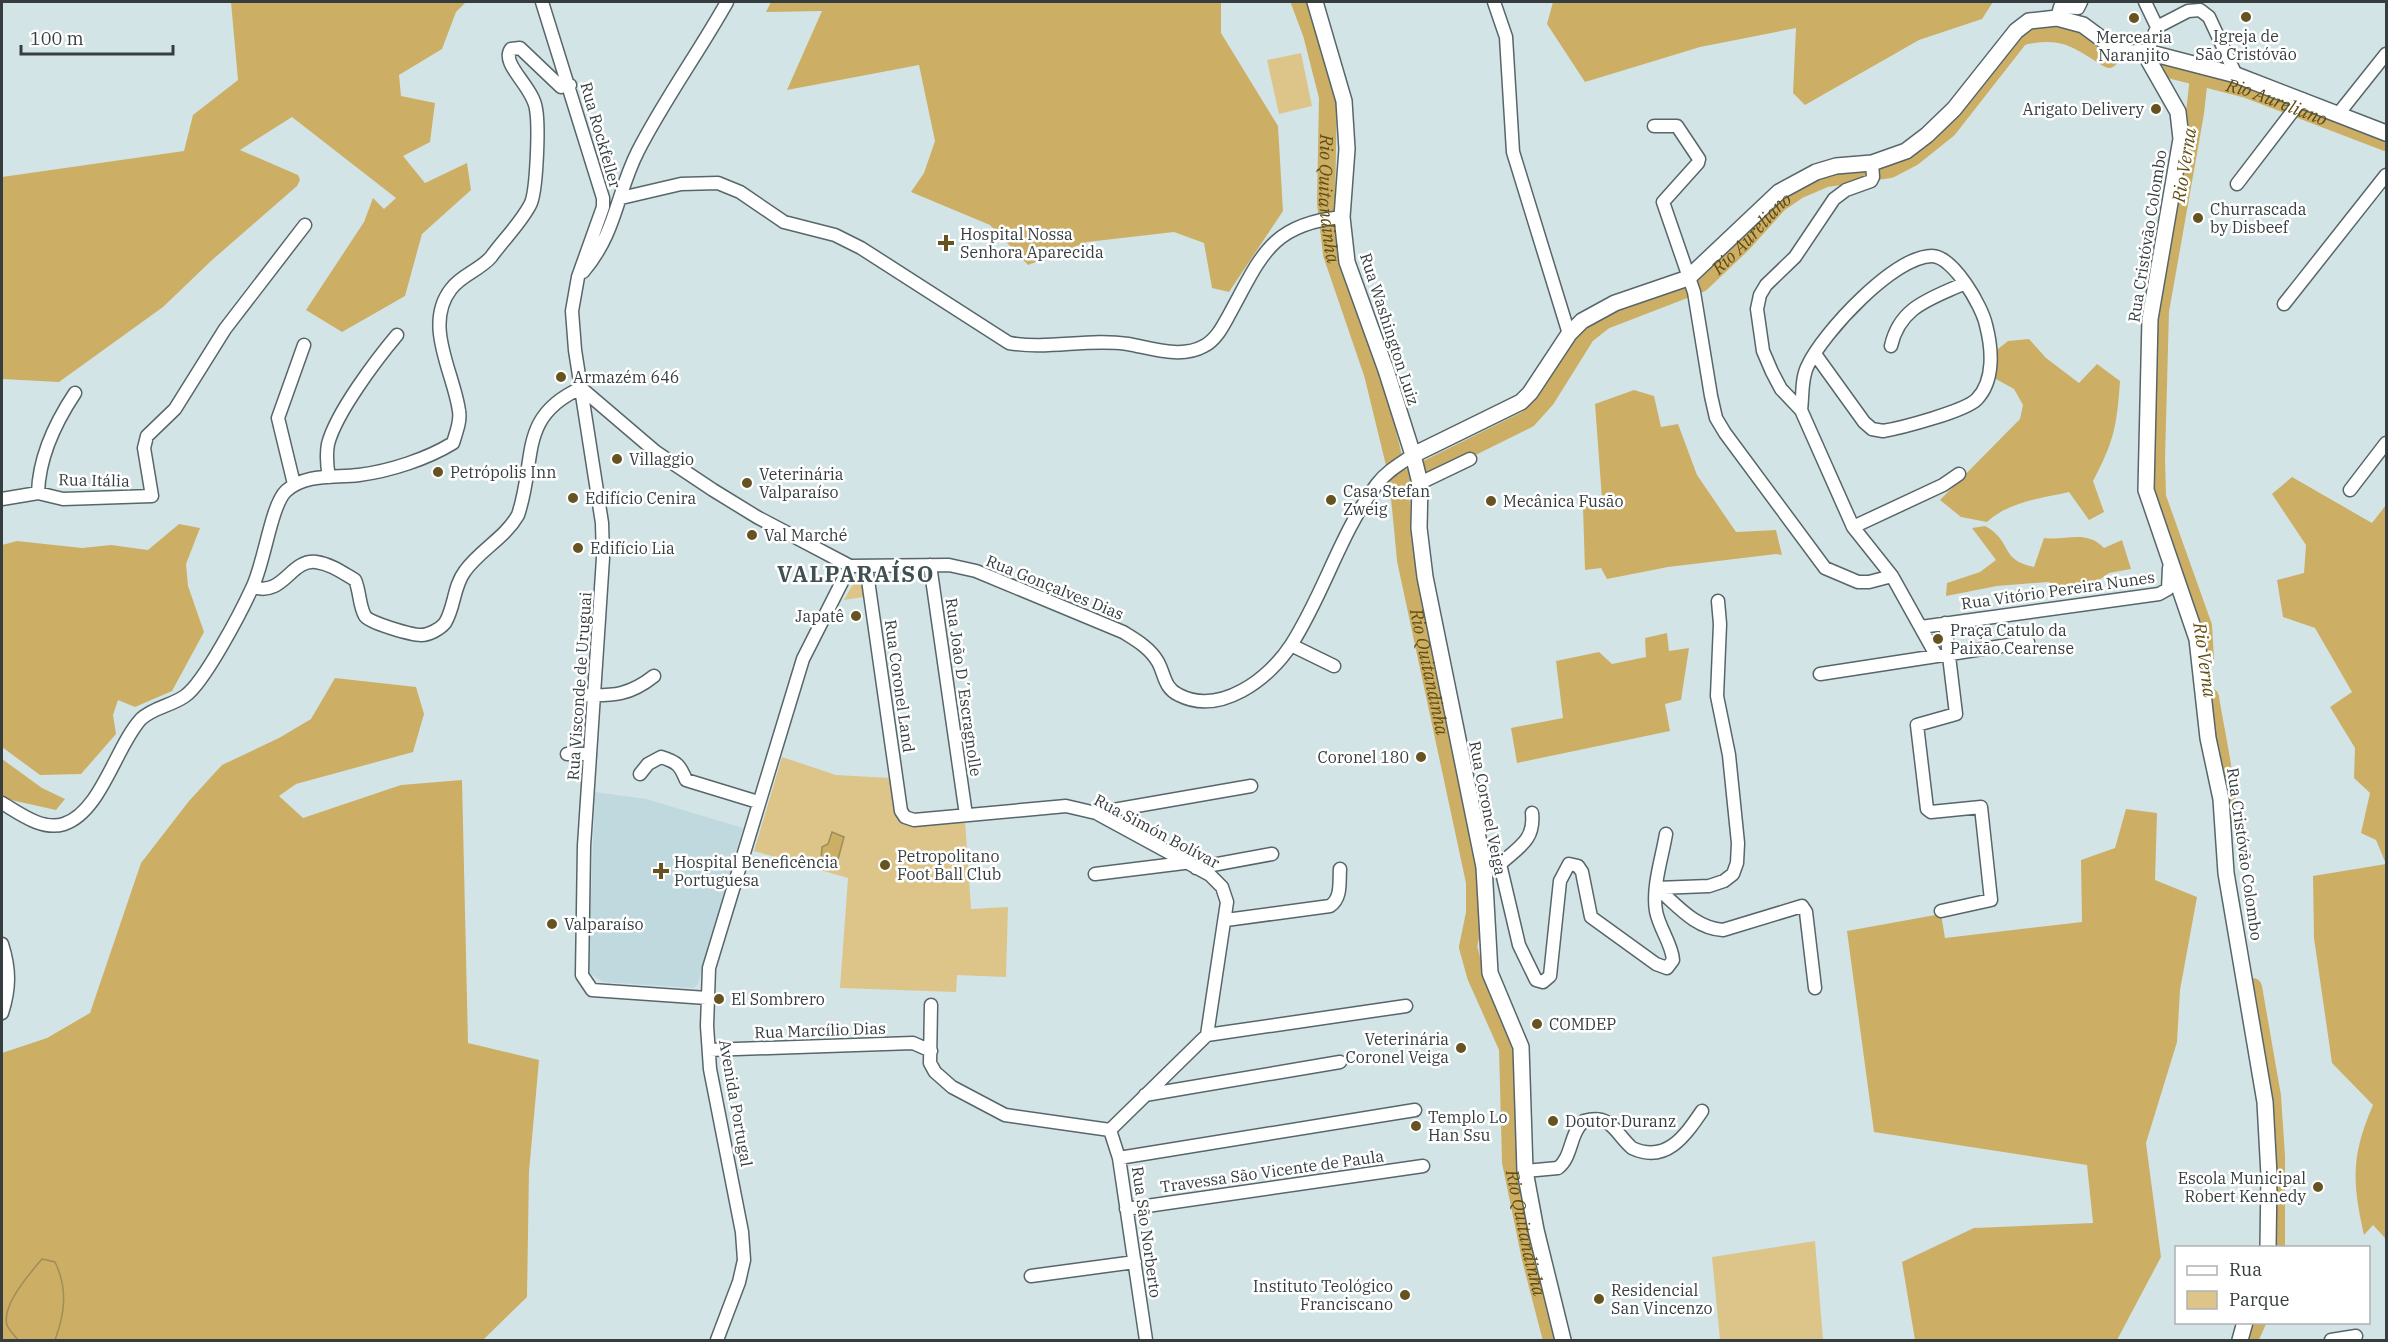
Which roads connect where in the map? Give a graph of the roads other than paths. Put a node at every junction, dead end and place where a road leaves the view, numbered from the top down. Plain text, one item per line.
1 (542, 2) edge
2 (727, 2) edge
3 (1316, 2) edge
4 (1494, 2) edge
5 (2081, 2) edge
6 (2145, 2) edge
7 (2057, 18) junction
8 (2157, 27) junction
9 (2147, 52) junction
10 (2386, 54) edge
11 (2236, 75) junction
12 (570, 85) junction
13 (2302, 99) junction
14 (2339, 113) junction
15 (1654, 126) dead end
16 (2386, 133) edge
17 (1873, 170) junction
18 (2386, 175) edge
19 (2237, 184) dead end
20 (621, 198) junction
21 (1342, 217) junction
22 (305, 225) dead end
23 (578, 277) junction
24 (1965, 283) junction
25 (1691, 285) junction
26 (2284, 304) dead end
27 (1569, 334) junction
28 (397, 335) dead end
29 (304, 345) dead end
30 (1891, 346) dead end
31 (1815, 354) junction
32 (581, 388) junction
33 (75, 393) dead end
34 (1802, 410) junction
35 (2386, 443) edge
36 (1413, 455) junction
37 (1470, 459) dead end
38 (1959, 474) dead end
39 (329, 477) junction
40 (1420, 483) junction
41 (294, 484) junction
42 (2350, 490) dead end
43 (38, 493) junction
44 (2, 499) edge
45 (1853, 527) junction
46 (2168, 559) junction
47 (930, 565) junction
48 (850, 566) junction
49 (866, 566) junction
50 (1892, 576) junction
51 (253, 587) junction
52 (1718, 601) dead end
53 (1945, 623) junction
54 (1921, 627) junction
55 (2028, 642) dead end
56 (1291, 645) junction
57 (1942, 654) junction
58 (1334, 666) dead end
59 (1820, 674) dead end
60 (654, 676) dead end
61 (588, 695) junction
62 (567, 754) dead end
63 (589, 754) junction
64 (640, 774) dead end
65 (1251, 786) dead end
66 (758, 802) junction
67 (2, 803) edge
68 (901, 811) joint
69 (1096, 813) junction
70 (1532, 813) dead end
71 (966, 815) junction
72 (1666, 834) dead end
73 (1272, 854) dead end
74 (1500, 864) junction
75 (1190, 866) junction
76 (1484, 867) junction
77 (1340, 869) dead end
78 (1095, 874) dead end
79 (1657, 888) junction
80 (1941, 911) dead end
81 (1226, 920) junction
82 (2, 944) edge
83 (1815, 988) dead end
84 (707, 998) junction
85 (931, 1005) dead end
86 (1406, 1006) dead end
87 (2, 1013) edge
88 (1207, 1035) junction
89 (709, 1050) junction
90 (931, 1052) junction
91 (1340, 1062) dead end
92 (1145, 1095) junction
93 (1415, 1110) dead end
94 (1702, 1111) dead end
95 (1110, 1130) junction
96 (1119, 1158) junction
97 (1423, 1166) dead end
98 (1525, 1171) junction
99 (1126, 1209) junction
100 (2268, 1246) edge
101 (1135, 1262) junction
102 (1031, 1276) dead end
103 (2245, 1324) edge
104 (2356, 1336) dead end
105 (717, 1341) edge
106 (1146, 1341) edge
107 (1563, 1341) edge
108 (2240, 1341) edge
109 (2331, 1341) edge

1 - 12 street, Rua Rockfeller
2 - 20 street
3 - 21 main road, Rua Washington Luiz
4 - 27 street
5 - 7 street
6 - 8 street
7 - 9 main road
7 - 17 main road
8 - 9 street
8 - 11 street
9 - 11 main road
9 - 46 main road, Rua Cristóvão Colombo
10 - 14 street
11 - 13 main road
12 - 23 street, Rua Rockfeller
12 - 39 street
13 - 14 main road
13 - 19 street
14 - 16 main road
15 - 25 street
17 - 25 main road
17 - 34 street
18 - 26 street
20 - 21 street
20 - 23 street
21 - 36 main road, Rua Washington Luiz
22 - 43 street, Rua Itália
23 - 32 street, Rua Rockfeller
24 - 30 street
24 - 31 street
24 - 31 street
25 - 27 main road
25 - 50 street
27 - 36 main road
28 - 39 street
29 - 41 street
31 - 34 street
32 - 48 street, Rua Gonçalves Dias
32 - 51 street
32 - 61 street, Rua Visconde de Uruguai
33 - 43 street
34 - 45 street
35 - 42 street
36 - 40 main road, Rua Coronel Veiga
36 - 56 street, Rua Gonçalves Dias
37 - 40 street
38 - 45 street
39 - 41 street
40 - 76 main road, Rua Coronel Veiga
41 - 51 street
43 - 44 street, Rua Itália
45 - 50 street
46 - 53 street, Rua Vitório Pereira Nunes
46 - 100 main road, Rua Cristóvão Colombo
47 - 49 street, Rua Gonçalves Dias
47 - 56 street, Rua Gonçalves Dias
47 - 71 street, Rua João D´Escragnolle
48 - 49 street, Rua Gonçalves Dias
48 - 66 street, Avenida Portugal
49 - 68 street, Rua Coronel Land
50 - 54 street
51 - 67 street
52 - 79 street
53 - 54 street, Rua Vitório Pereira Nunes
53 - 57 street
54 - 57 street
55 - 57 street
56 - 58 street
57 - 59 street
57 - 80 street
60 - 61 street
61 - 63 street, Rua Visconde de Uruguai
62 - 63 street
63 - 84 street, Rua Visconde de Uruguai
64 - 66 street
65 - 69 street
66 - 84 street, Avenida Portugal
68 - 71 street, Rua Simón Bolívar
69 - 71 street, Rua Simón Bolívar
69 - 75 street, Rua Simón Bolívar
70 - 74 street
72 - 79 street
73 - 75 street
74 - 76 street
74 - 79 street
75 - 78 street
75 - 81 street, Rua Simón Bolívar
76 - 98 main road, Rua Coronel Veiga
77 - 81 street
79 - 83 street
81 - 88 street, Rua Simón Bolívar
82 - 87 street
84 - 89 street, Avenida Portugal
85 - 90 street
86 - 88 street
88 - 92 street
89 - 90 street, Rua Marcílio Dias
89 - 105 street, Avenida Portugal
90 - 95 street
91 - 92 street
92 - 95 street
93 - 96 street
94 - 98 street
95 - 96 street, Rua São Norberto
96 - 99 street, Rua São Norberto
97 - 99 street, Travessa São Vicente de Paula
98 - 107 main road, Rua Coronel Veiga
99 - 101 street, Rua São Norberto
101 - 102 street
101 - 106 street, Rua São Norberto
103 - 108 main road
104 - 109 street

